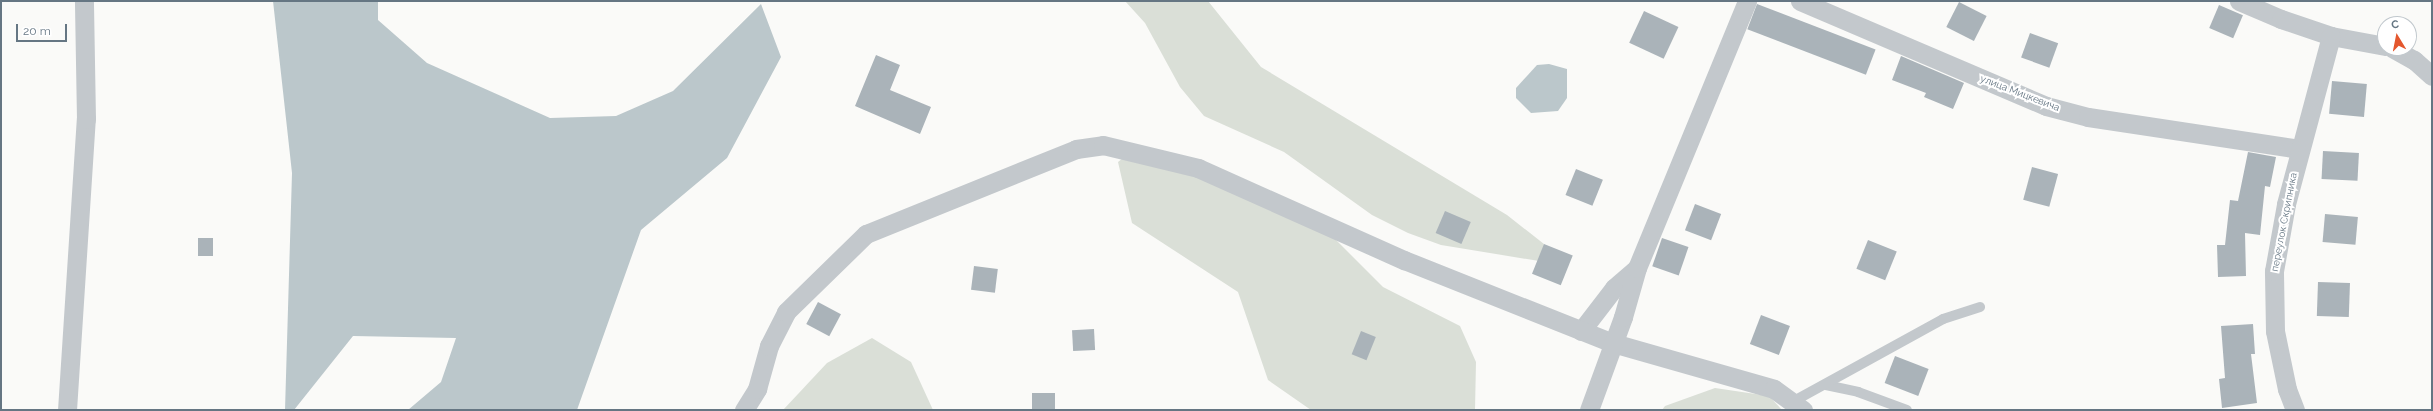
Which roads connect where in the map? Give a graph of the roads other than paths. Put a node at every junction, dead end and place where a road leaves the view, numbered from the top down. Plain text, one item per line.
1 (84, 1) edge
2 (1747, 1) edge
3 (1800, 1) edge
4 (2239, 1) edge
5 (2331, 36) junction
6 (2377, 45) edge
7 (2407, 56) edge
8 (2432, 76) edge
9 (2300, 148) junction
10 (1637, 268) junction
11 (1980, 308) dead end
12 (1581, 331) junction
13 (1613, 343) junction
14 (1826, 385) junction
15 (1798, 405) edge
16 (67, 410) edge
17 (744, 410) edge
18 (1589, 410) edge
19 (1907, 410) edge
20 (2295, 410) edge

1 - 16 street
2 - 10 street
3 - 9 street, улица Мицкевича
4 - 5 street
5 - 6 street
5 - 9 street, переулок Скрипника
7 - 8 street
9 - 20 street, переулок Скрипника
10 - 12 street
10 - 13 street
11 - 14 lane
12 - 13 street
12 - 17 street
13 - 15 street
13 - 18 street
14 - 15 lane
14 - 19 lane

